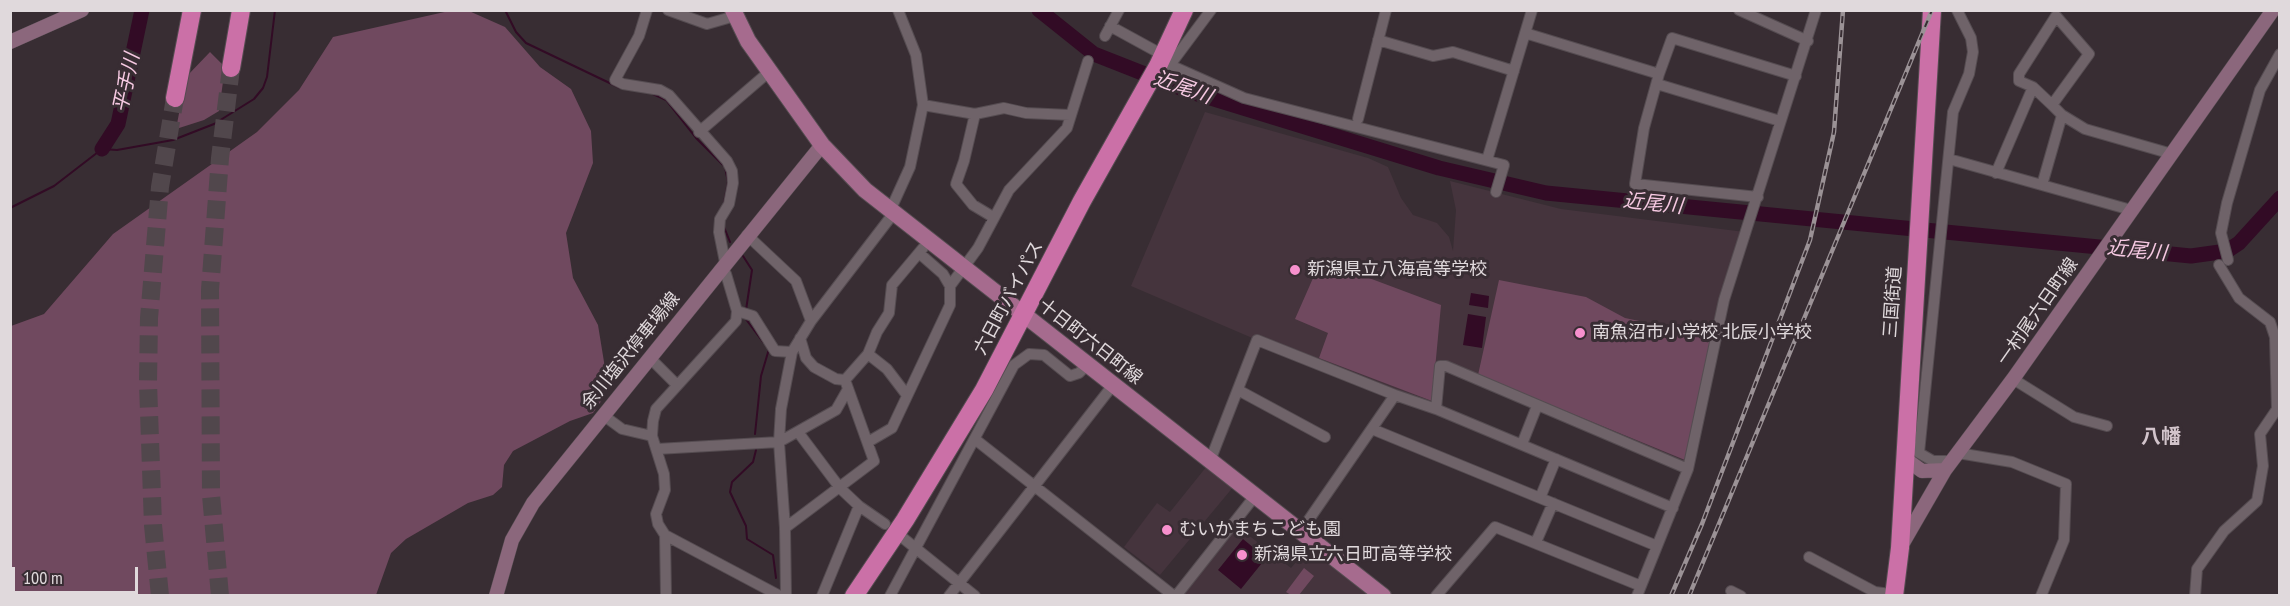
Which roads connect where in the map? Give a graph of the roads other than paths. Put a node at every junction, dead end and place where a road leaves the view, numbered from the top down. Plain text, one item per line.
1 (82, 10) edge
2 (192, 10) edge
3 (241, 10) edge
4 (647, 10) edge
5 (668, 10) edge
6 (898, 10) edge
7 (1119, 10) edge
8 (1184, 10) edge
9 (1211, 10) edge
10 (1386, 10) edge
11 (1532, 10) edge
12 (1739, 10) edge
13 (1816, 10) edge
14 (1932, 10) edge
15 (1957, 10) edge
16 (2273, 10) edge
17 (734, 13) edge
18 (1526, 33) junction
19 (1378, 40) junction
20 (1808, 41) junction
21 (10, 42) edge
22 (2280, 54) edge
23 (1088, 61) dead end
24 (1163, 62) junction
25 (231, 68) tunnel mouth
26 (770, 71) junction
27 (1514, 71) junction
28 (1796, 75) junction
29 (1658, 79) junction
30 (2033, 87) junction
31 (175, 98) tunnel mouth
32 (923, 105) junction
33 (2052, 105) junction
34 (975, 114) junction
35 (1070, 115) junction
36 (2062, 115) junction
37 (1358, 119) dead end
38 (1780, 121) junction
39 (699, 132) junction
40 (822, 146) junction
41 (2172, 154) junction
42 (1949, 159) junction
43 (1487, 160) junction
44 (1996, 173) junction
45 (2042, 186) junction
46 (1497, 191) dead end
47 (1758, 197) junction
48 (2131, 210) junction
49 (891, 212) junction
50 (993, 217) junction
51 (747, 235) junction
52 (924, 247) junction
53 (723, 266) junction
54 (964, 268) junction
55 (950, 286) junction
56 (737, 312) junction
57 (1024, 316) junction
58 (811, 321) junction
59 (800, 338) junction
60 (792, 351) junction
61 (868, 354) junction
62 (650, 358) junction
63 (1087, 365) junction
64 (2013, 379) junction
65 (1113, 384) junction
66 (677, 385) junction
67 (846, 385) junction
68 (1238, 390) junction
69 (906, 394) junction
70 (1395, 395) junction
71 (1537, 406) junction
72 (1436, 409) junction
73 (603, 415) junction
74 (2107, 426) dead end
75 (1372, 429) junction
76 (798, 432) junction
77 (652, 436) junction
78 (1325, 437) dead end
79 (976, 440) junction
80 (778, 442) junction
81 (868, 442) junction
82 (1522, 444) junction
83 (657, 449) junction
84 (1904, 458) junction
85 (1556, 459) junction
86 (1210, 461) junction
87 (1951, 461) junction
88 (1689, 469) junction
89 (1034, 485) junction
90 (840, 488) junction
91 (1255, 496) junction
92 (1540, 498) junction
93 (1553, 503) junction
94 (859, 507) junction
95 (1673, 508) junction
96 (885, 524) dead end
97 (785, 528) junction
98 (1301, 531) junction
99 (665, 535) junction
100 (903, 538) dead end
101 (1536, 542) junction
102 (1657, 546) junction
103 (1900, 548) junction
104 (914, 549) junction
105 (1809, 557) dead end
106 (959, 583) junction
107 (1639, 591) edge
108 (1896, 595) edge
109 (496, 596) edge
110 (666, 596) edge
111 (780, 596) edge
112 (786, 596) edge
113 (822, 596) edge
114 (854, 596) edge
115 (890, 596) edge
116 (949, 596) edge
117 (975, 596) edge
118 (1175, 596) edge
119 (1383, 596) edge
120 (1436, 596) edge
121 (2042, 596) edge
122 (2195, 596) edge

1 - 21 main road
2 - 31 highway
3 - 25 highway
4 - 39 street
5 - 17 street
6 - 32 street
7 - 24 street
8 - 24 highway, 六日町バイパス
9 - 24 street
10 - 19 street
11 - 18 street
12 - 20 street
13 - 20 street
14 - 84 highway, 三国街道
15 - 42 street
16 - 41 main road, 一村尾六日町線
17 - 26 main road, 十日町六日町線
18 - 27 street
18 - 29 street
19 - 27 street
19 - 37 street
20 - 28 street
22 - 122 street
23 - 35 street
24 - 43 street
24 - 57 highway, 六日町バイパス
26 - 39 street
26 - 40 main road, 十日町六日町線
27 - 43 street
28 - 29 street
28 - 38 street
29 - 38 street
29 - 47 street
30 - 33 street
30 - 33 street
30 - 44 street
32 - 34 street
32 - 49 street
33 - 36 street
34 - 35 street
34 - 50 street
35 - 50 street
36 - 41 street
36 - 45 street
38 - 47 street
39 - 53 street
40 - 49 main road, 十日町六日町線
40 - 51 main road, 余川塩沢停車場線
41 - 48 main road, 一村尾六日町線
42 - 44 street
42 - 87 street
43 - 46 street
44 - 45 street
45 - 48 street
47 - 88 street
48 - 64 main road, 一村尾六日町線
49 - 52 main road, 十日町六日町線
49 - 58 street
50 - 54 street
51 - 53 main road, 余川塩沢停車場線
51 - 58 street
52 - 54 main road, 十日町六日町線
52 - 55 street
52 - 61 street
53 - 56 street
53 - 62 main road, 余川塩沢停車場線
54 - 55 street
54 - 57 main road, 十日町六日町線
55 - 69 street
56 - 60 street
56 - 66 street
57 - 63 main road, 十日町六日町線
57 - 114 highway, 六日町バイパス
58 - 59 street
59 - 60 street
59 - 67 street
60 - 80 street
61 - 67 street
61 - 69 street
62 - 66 street
62 - 73 main road, 余川塩沢停車場線
63 - 65 main road, 十日町六日町線
63 - 79 street
64 - 74 street
64 - 87 main road, 一村尾六日町線
65 - 86 main road, 十日町六日町線
65 - 89 street
66 - 77 street
67 - 76 street
67 - 81 street
68 - 70 street
68 - 78 street
68 - 86 street
69 - 81 street
70 - 72 street
70 - 75 street
71 - 72 street
71 - 82 street
71 - 88 street
72 - 82 street
73 - 77 street
73 - 109 main road, 余川塩沢停車場線
75 - 92 street
75 - 98 street
76 - 80 street
76 - 90 street
77 - 83 street
79 - 89 street
79 - 104 street
80 - 83 street
80 - 97 street
81 - 90 street
82 - 85 street
83 - 99 street
84 - 87 main road
84 - 103 highway, 三国街道
85 - 92 street
85 - 95 street
86 - 91 main road, 十日町六日町線
87 - 103 main road, 一村尾六日町線
87 - 121 street
88 - 95 street
89 - 106 street
89 - 118 street
90 - 94 street
90 - 97 street
91 - 98 main road, 十日町六日町線
91 - 118 street
92 - 93 street
93 - 101 street
93 - 102 street
94 - 96 street
94 - 113 street
95 - 102 street
97 - 112 street
98 - 119 main road, 十日町六日町線
99 - 110 street
99 - 111 street
100 - 104 street
101 - 107 street
101 - 120 street
102 - 107 street
103 - 108 highway, 三国街道
104 - 106 street
104 - 115 street
105 - 108 street
106 - 116 street
106 - 117 street

